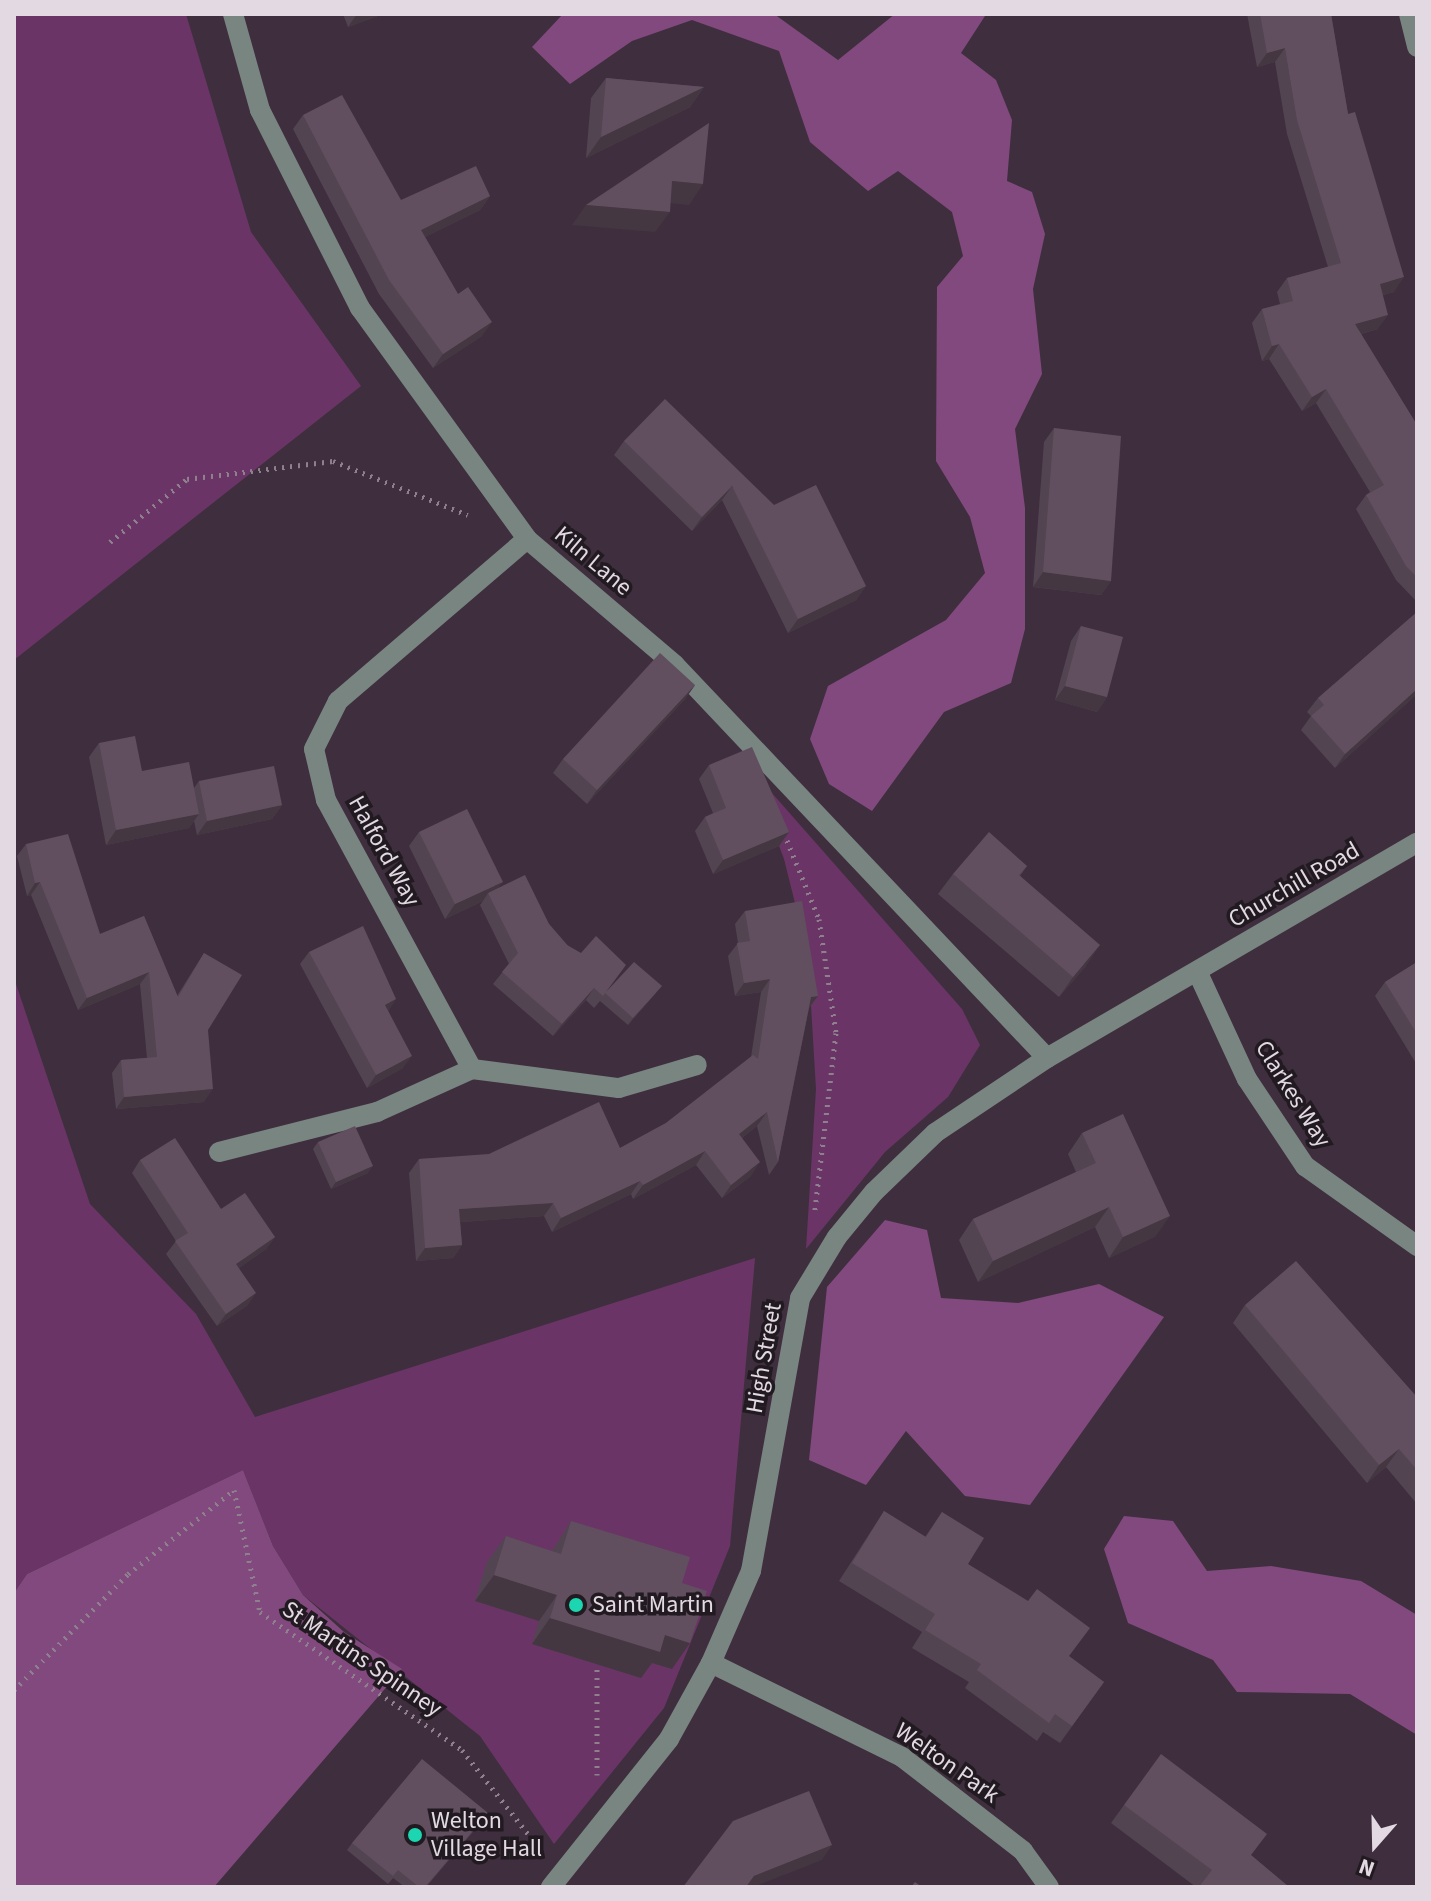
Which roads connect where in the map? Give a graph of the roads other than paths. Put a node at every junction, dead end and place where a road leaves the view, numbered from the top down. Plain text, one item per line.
1 (233, 14) edge
2 (1409, 14) edge
3 (1417, 47) edge
4 (527, 539) junction
5 (1417, 843) edge
6 (1197, 971) junction
7 (1047, 1058) junction
8 (697, 1065) dead end
9 (472, 1069) junction
10 (219, 1152) dead end
11 (1417, 1246) edge
12 (711, 1663) junction
13 (557, 1881) edge
14 (1049, 1887) edge

1 - 4 street, Kiln Lane
2 - 3 street
4 - 7 street, Kiln Lane
4 - 9 street, Halford Way
5 - 6 street, Churchill Road
6 - 7 street, High Street
6 - 11 street, Clarkes Way
7 - 12 street, High Street
8 - 9 street
9 - 10 street
12 - 13 street, High Street
12 - 14 street, Welton Park

